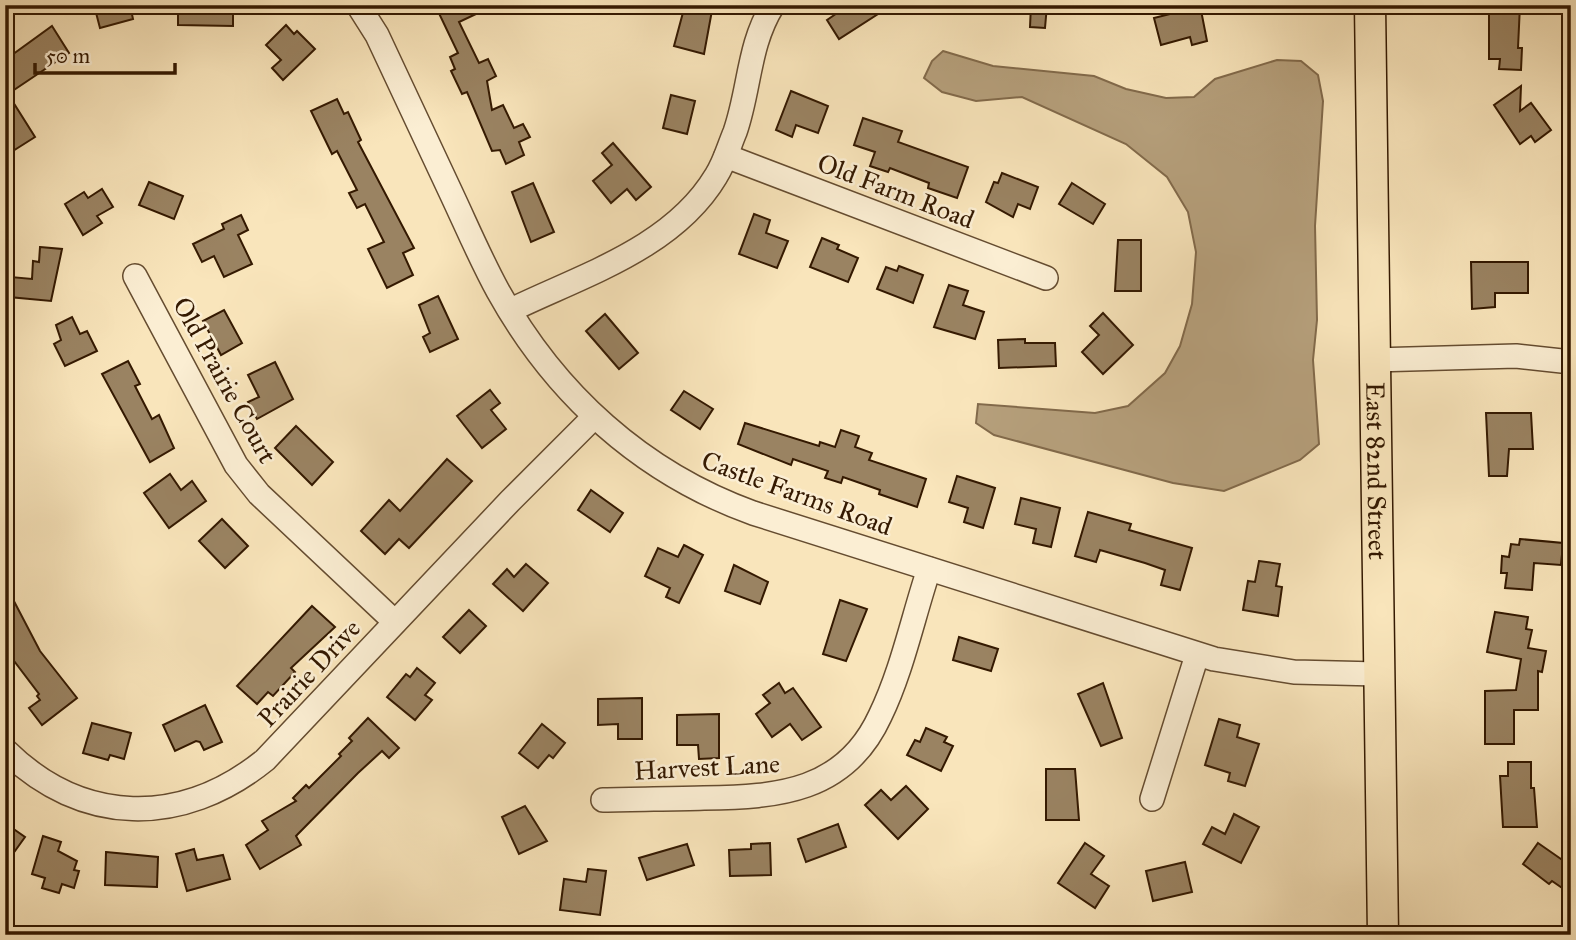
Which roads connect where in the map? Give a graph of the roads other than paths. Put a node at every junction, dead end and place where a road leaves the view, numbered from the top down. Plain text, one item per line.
1 (358, 5) edge
2 (773, 5) edge
3 (1370, 5) edge
4 (726, 156) junction
5 (135, 276) dead end
6 (1046, 278) dead end
7 (511, 310) junction
8 (1374, 360) junction
9 (1571, 362) edge
10 (594, 416) junction
11 (929, 569) junction
12 (395, 622) junction
13 (1197, 654) junction
14 (1378, 674) junction
15 (5, 750) edge
16 (1152, 799) dead end
17 (603, 800) dead end
18 (1382, 935) edge

1 - 7 street, Castle Farms Road
2 - 4 street
3 - 8 main road, East 82nd Street
4 - 6 street, Old Farm Road
4 - 7 street
5 - 12 street, Old Prairie Court
7 - 10 street, Castle Farms Road
8 - 9 street
8 - 14 main road, East 82nd Street
10 - 11 street, Castle Farms Road
10 - 12 street, Prairie Drive
11 - 13 street, Castle Farms Road
11 - 17 street, Harvest Lane
12 - 15 street, Prairie Drive
13 - 14 street, Castle Farms Road
13 - 16 street
14 - 18 main road, East 82nd Street

